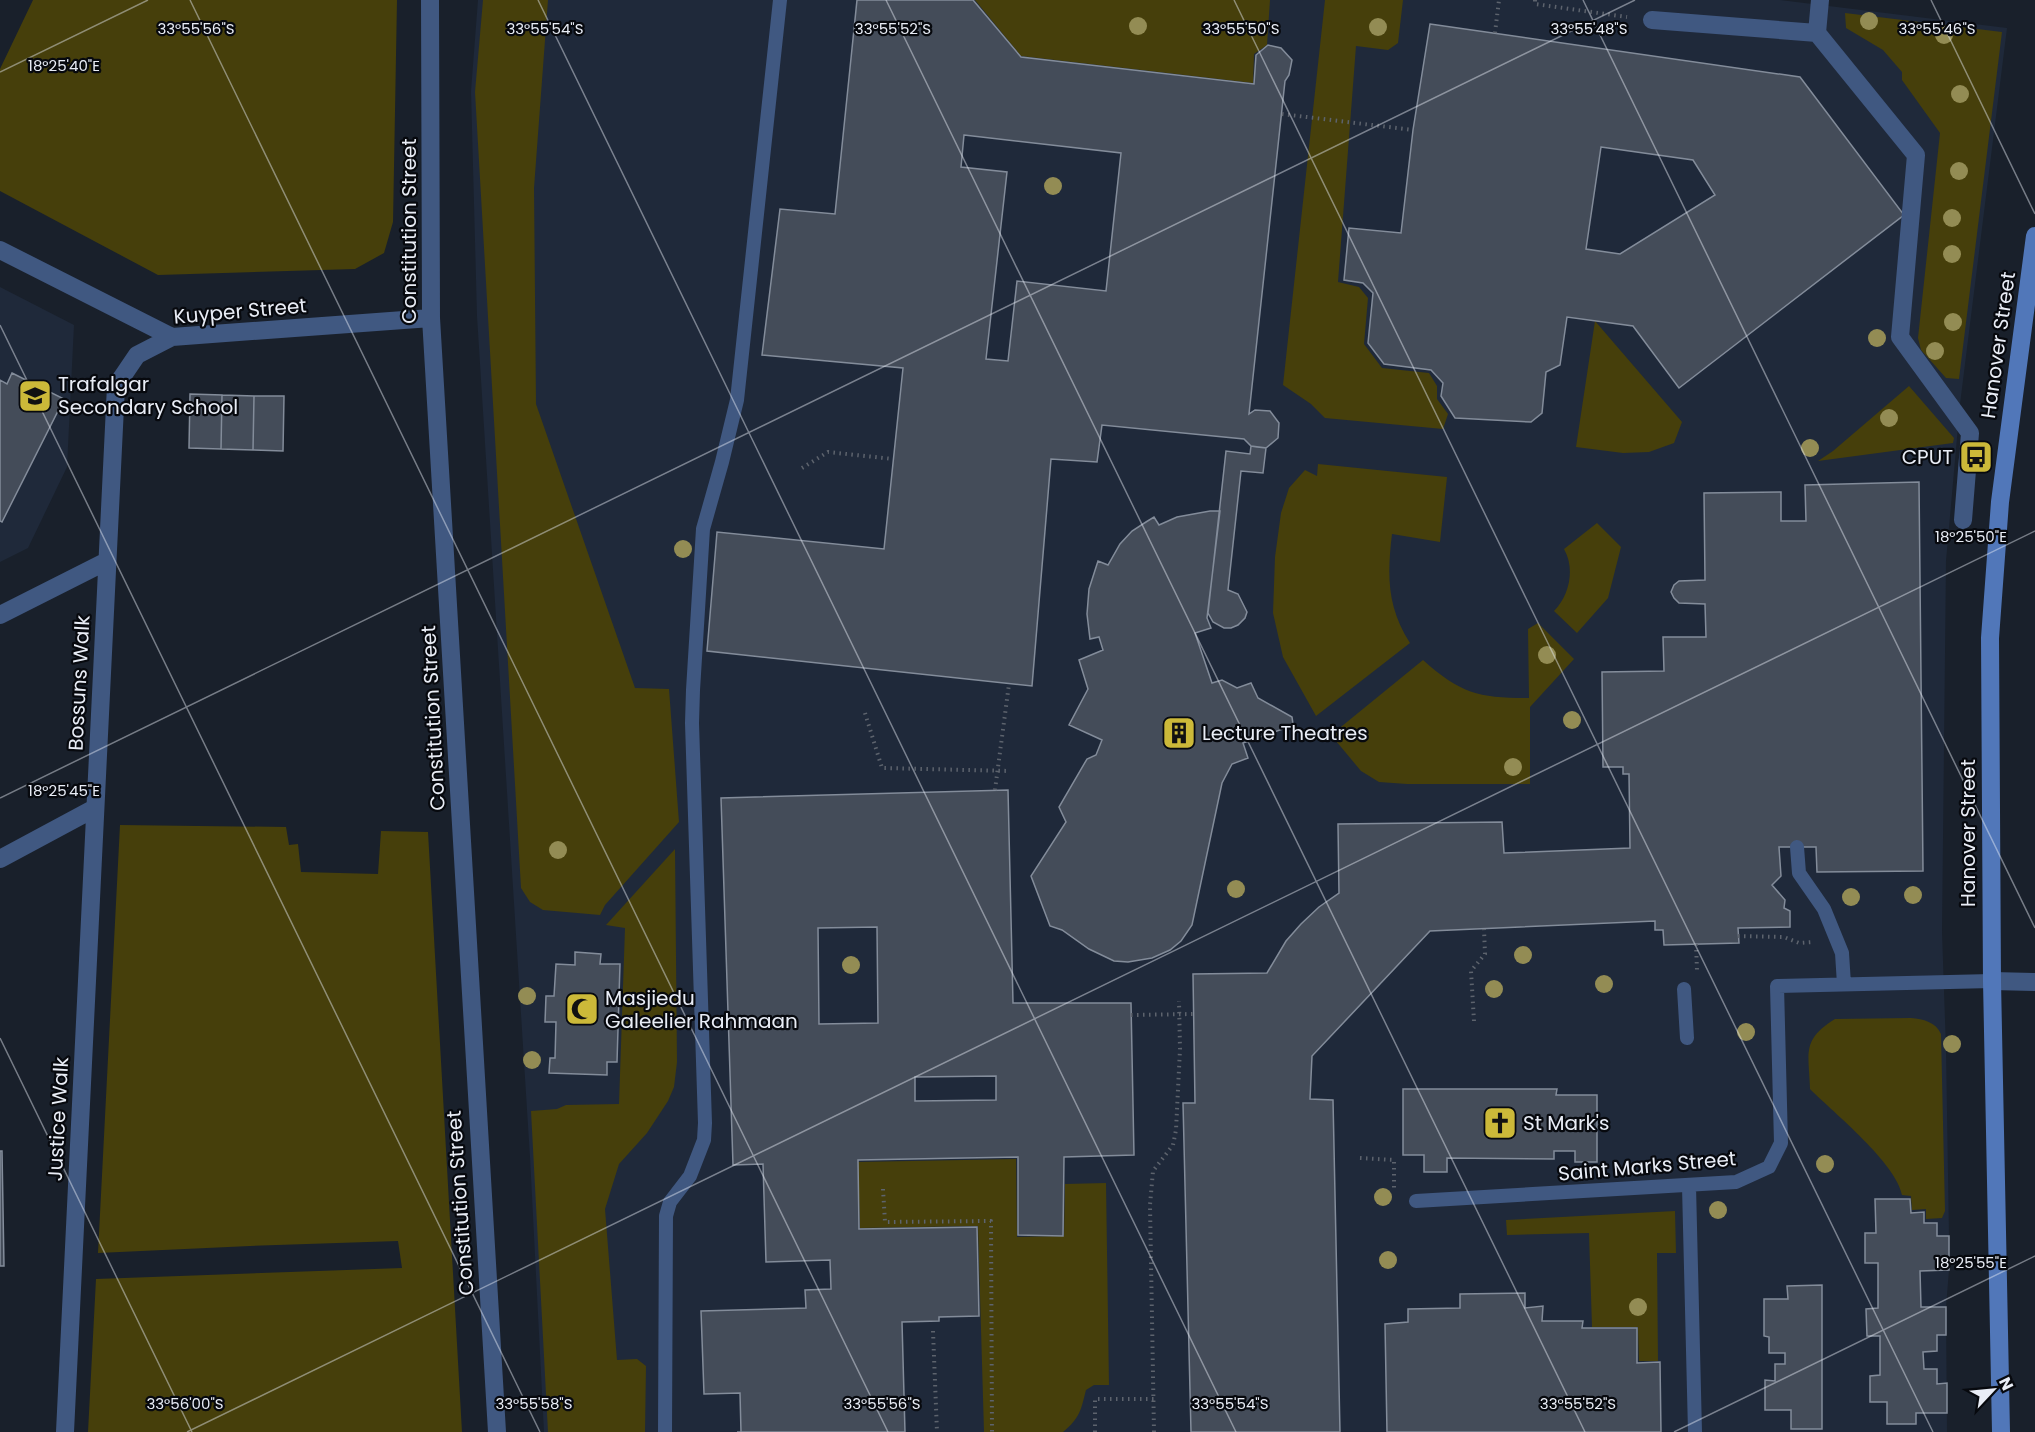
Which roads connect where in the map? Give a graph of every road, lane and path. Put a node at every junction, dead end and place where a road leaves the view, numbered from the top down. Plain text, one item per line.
1 (430, 0) edge
2 (780, 0) edge
3 (1499, 0) edge
4 (1535, 0) edge
5 (1820, 0) edge
6 (1652, 20) joint
7 (1495, 33) dead end
8 (1817, 33) junction
9 (1282, 114) dead end
10 (1413, 130) dead end
11 (2035, 236) edge
12 (0, 250) edge
13 (431, 318) junction
14 (172, 337) junction
15 (893, 459) dead end
16 (802, 468) dead end
17 (1963, 520) dead end
18 (107, 561) junction
19 (0, 615) edge
20 (1009, 684) dead end
21 (865, 713) dead end
22 (1010, 771) dead end
23 (995, 790) dead end
24 (95, 808) junction
25 (1797, 847) dead end
26 (0, 859) edge
27 (1484, 929) dead end
28 (1738, 936) dead end
29 (1837, 941) junction
30 (1992, 981) junction
31 (2035, 982) edge
32 (1844, 984) junction
33 (1684, 989) dead end
34 (1179, 1002) dead end
35 (1194, 1014) dead end
36 (1131, 1015) dead end
37 (1474, 1021) dead end
38 (1687, 1038) dead end
39 (1360, 1158) dead end
40 (1689, 1186) junction
41 (883, 1189) dead end
42 (1416, 1201) joint
43 (933, 1331) dead end
44 (1154, 1399) junction
45 (65, 1432) edge
46 (497, 1432) edge
47 (665, 1432) edge
48 (937, 1432) edge
49 (992, 1432) edge
50 (1095, 1432) edge
51 (1154, 1432) edge
52 (1695, 1432) edge
53 (2001, 1432) edge

1 - 13 street, Constitution Street
2 - 47 lane
3 - 7 path
4 - 6 path
5 - 8 street
6 - 8 street
8 - 17 street
9 - 10 path
11 - 30 street, Hanover Street
12 - 14 street
13 - 14 street, Kuyper Street
13 - 46 street, Constitution Street
14 - 18 street, Kuyper Street
15 - 16 path
18 - 19 street
18 - 24 street, Bossuns Walk
20 - 23 path, bridge
21 - 22 path
24 - 26 street
24 - 45 street, Justice Walk
25 - 29 lane
27 - 37 path
28 - 29 path
29 - 32 lane
30 - 31 street
30 - 32 lane, Saint Marks Street
30 - 53 street, Hanover Street
32 - 40 lane, Saint Marks Street
33 - 38 lane
34 - 44 path
35 - 36 path, bridge
39 - 42 path
40 - 42 lane, Saint Marks Street
40 - 52 lane
41 - 49 path
43 - 48 path
44 - 50 path
44 - 51 path

